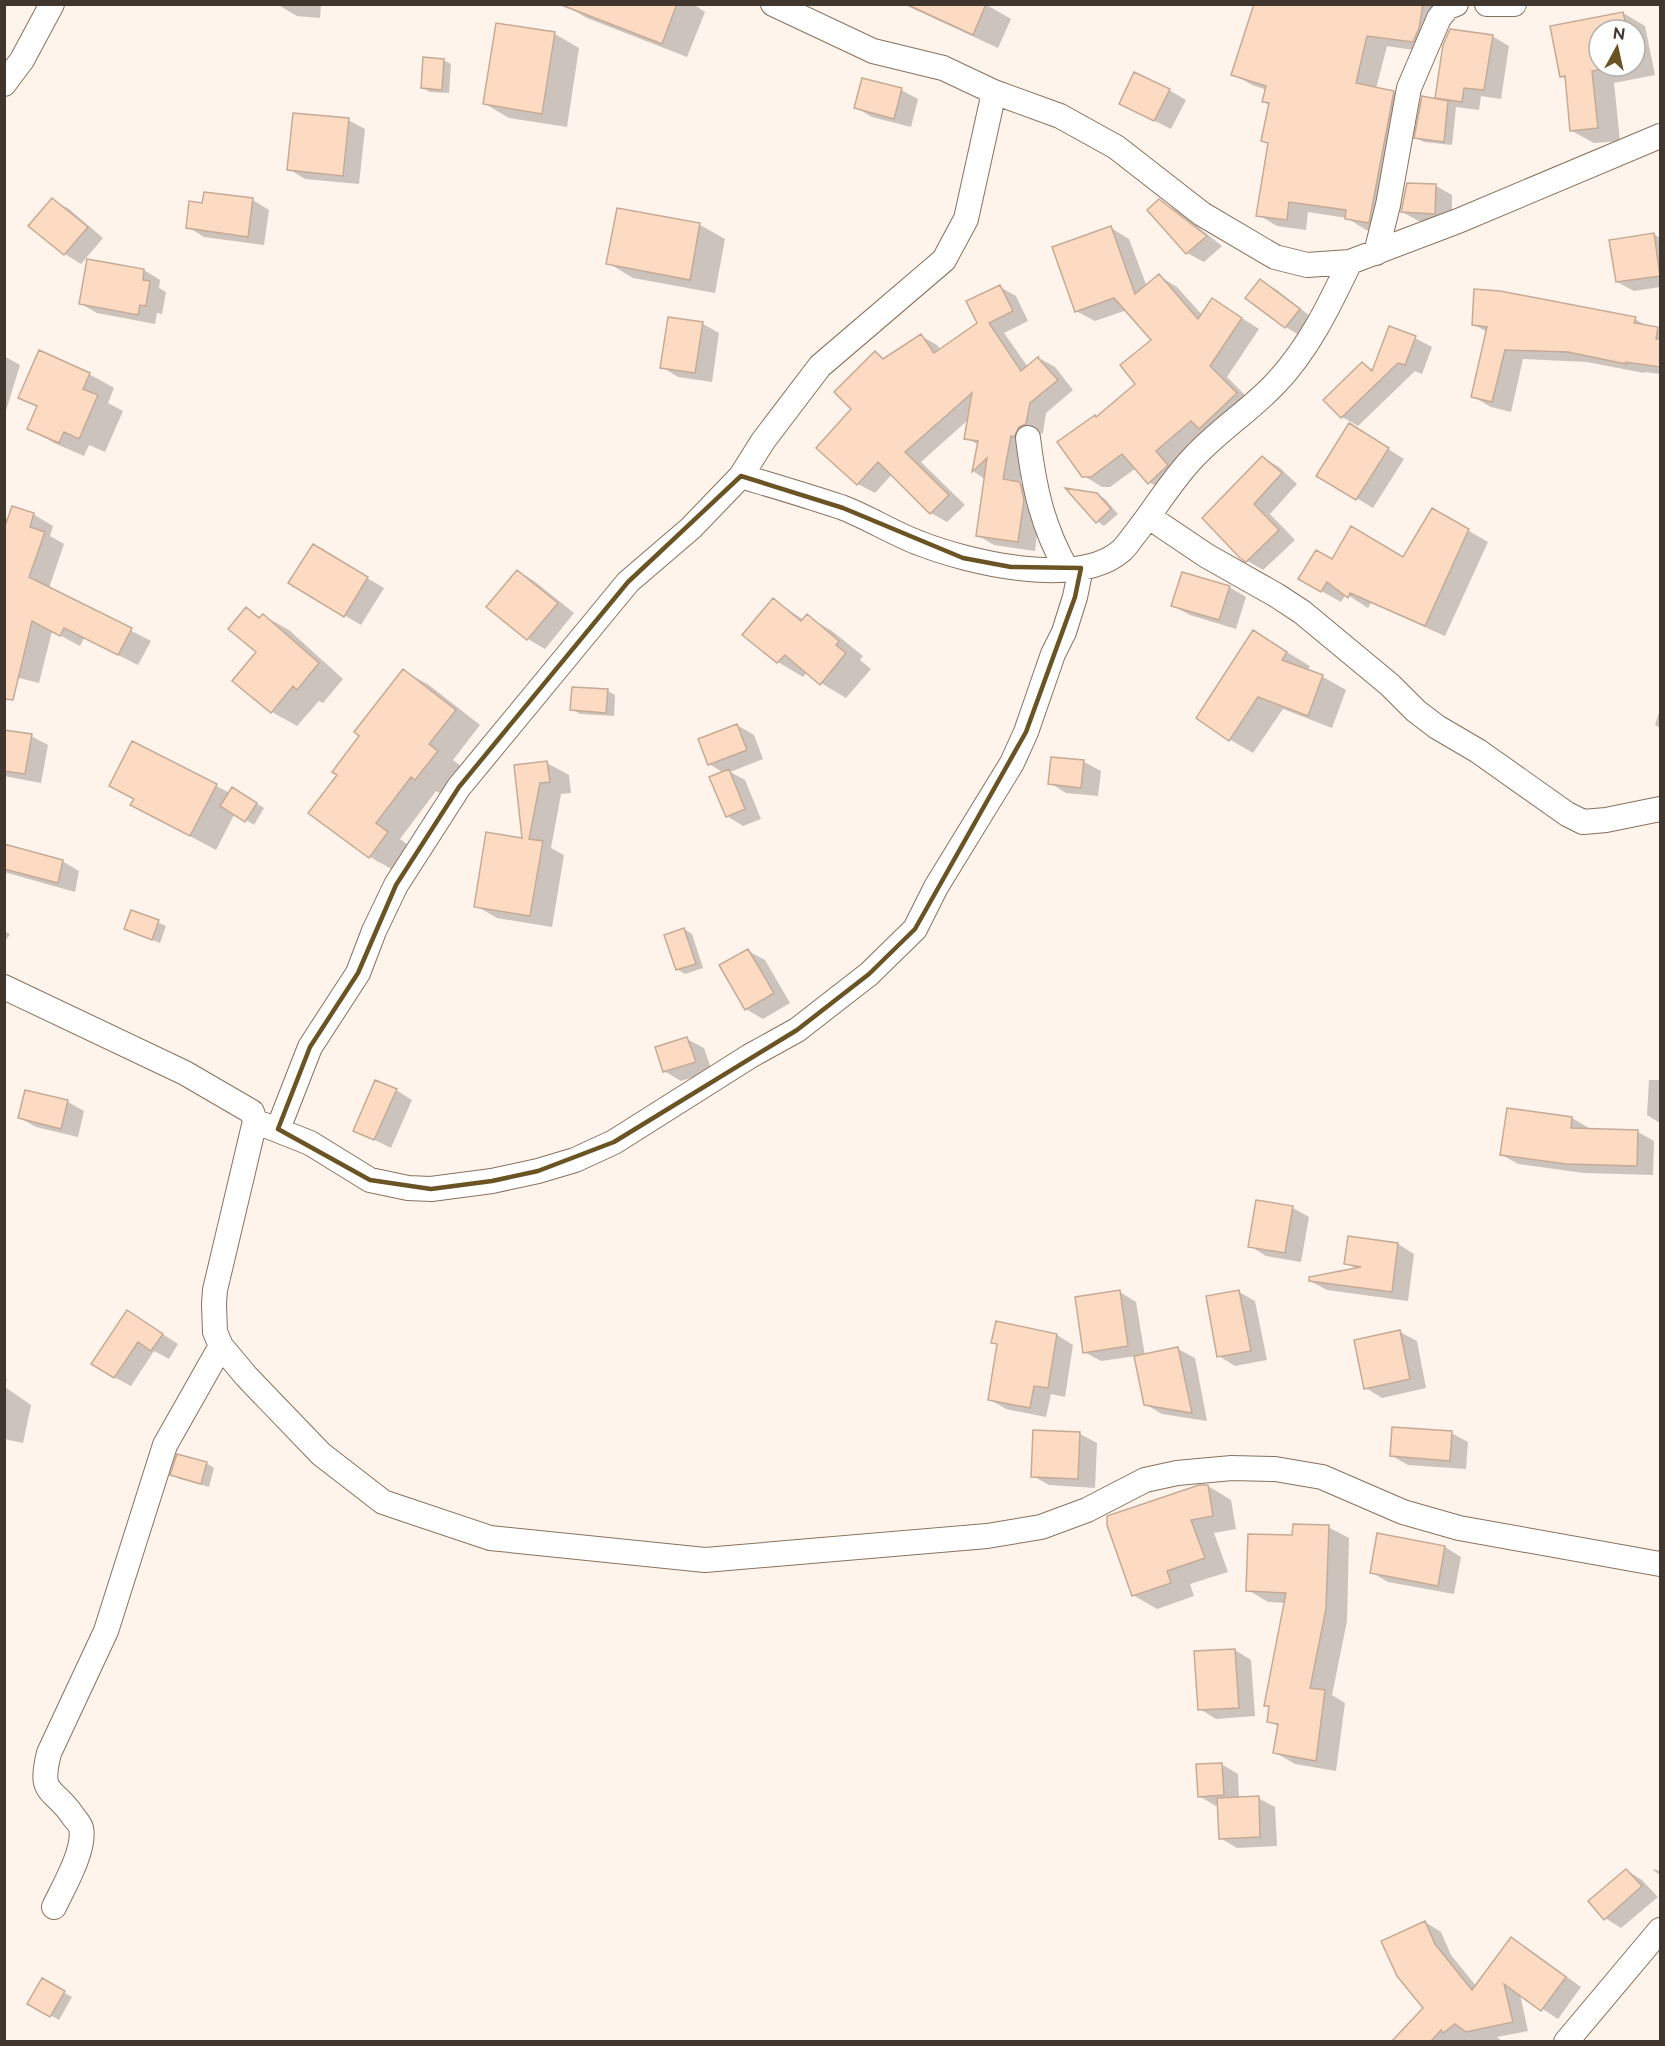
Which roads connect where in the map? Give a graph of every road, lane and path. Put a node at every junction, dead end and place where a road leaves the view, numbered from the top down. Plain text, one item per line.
1 (52, 4) edge
2 (773, 4) edge
3 (1456, 4) edge
4 (1487, 4) edge
5 (1514, 4) edge
6 (4, 84) edge
7 (994, 92) junction
8 (1660, 136) edge
9 (1376, 253) junction
10 (1350, 262) junction
11 (1028, 438) dead end
12 (741, 476) junction
13 (1149, 517) junction
14 (1074, 569) junction
15 (1660, 809) edge
16 (4, 987) edge
17 (255, 1122) junction
18 (278, 1129) junction
19 (221, 1346) junction
20 (1660, 1564) edge
21 (54, 1907) dead end
22 (1660, 1930) edge
23 (1566, 2042) edge

1 - 6 street
2 - 7 street
3 - 9 street
4 - 5 street
7 - 10 street
7 - 12 street
8 - 9 street
9 - 10 street
10 - 13 street
11 - 14 street
12 - 14 street
12 - 18 street
13 - 14 street
13 - 15 street
14 - 18 street
16 - 17 street
17 - 18 street
17 - 19 street
19 - 20 street
19 - 21 street
22 - 23 street

